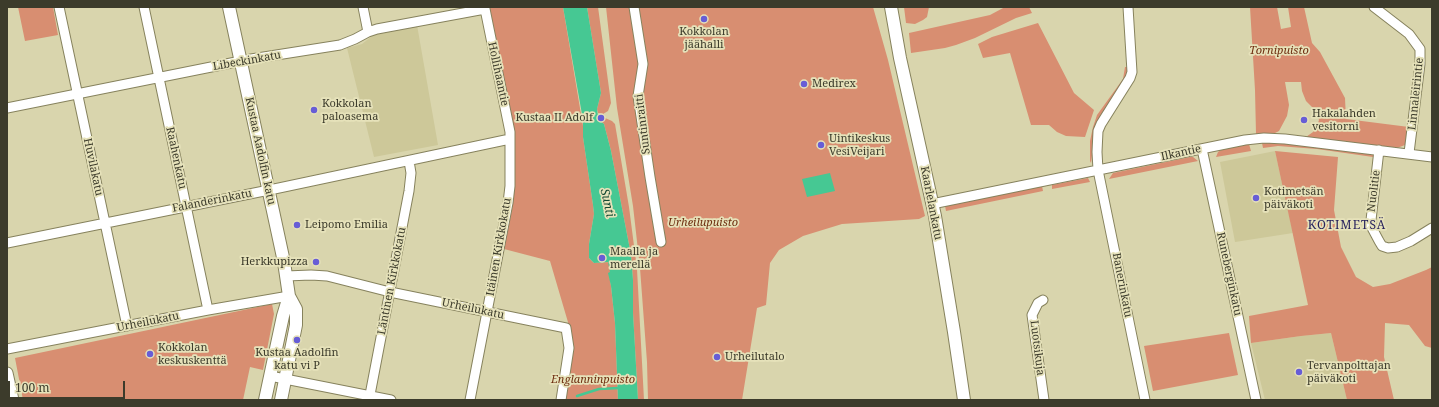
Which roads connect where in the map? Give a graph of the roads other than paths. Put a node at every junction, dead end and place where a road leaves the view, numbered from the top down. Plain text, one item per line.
1 (59, 7) edge
2 (144, 7) edge
3 (229, 7) edge
4 (363, 7) edge
5 (634, 7) edge
6 (891, 7) edge
7 (1128, 7) edge
8 (1374, 7) edge
9 (485, 9) joint
10 (368, 32) junction
11 (241, 62) junction
12 (159, 78) junction
13 (78, 94) junction
14 (7, 108) edge
15 (510, 139) junction
16 (1202, 149) junction
17 (1379, 150) junction
18 (1409, 153) junction
19 (1432, 157) edge
20 (409, 161) junction
21 (1098, 170) junction
22 (268, 190) junction
23 (932, 204) junction
24 (186, 206) junction
25 (105, 223) junction
26 (1432, 228) edge
27 (661, 242) dead end
28 (7, 243) edge
29 (286, 276) junction
30 (390, 292) junction
31 (289, 296) junction
32 (1043, 300) dead end
33 (208, 310) junction
34 (487, 312) junction
35 (127, 326) junction
36 (7, 349) edge
37 (7, 373) edge
38 (270, 376) junction
39 (285, 379) junction
40 (370, 398) edge
41 (13, 400) edge
42 (265, 400) edge
43 (281, 400) edge
44 (391, 400) edge
45 (470, 400) edge
46 (561, 400) edge
47 (964, 400) edge
48 (1044, 400) edge
49 (1145, 400) edge
50 (1256, 400) edge

1 - 13 street, Huvilakatu
2 - 12 street, Raahenkatu
3 - 11 main road, Kustaa Aadolfin katu
4 - 10 street
5 - 27 street, Suntinraitti
6 - 23 main road, Kaarlelankatu
7 - 21 street
8 - 18 street, Linnaleirintie
9 - 10 street, Libeckinkatu
9 - 15 street, Hollihaantie
10 - 11 street, Libeckinkatu
11 - 12 street, Libeckinkatu
11 - 22 main road, Kustaa Aadolfin katu
12 - 13 street, Libeckinkatu
12 - 24 street, Raahenkatu
13 - 14 street, Libeckinkatu
13 - 25 street, Huvilakatu
15 - 20 street, Falanderinkatu
15 - 34 street, Itäinen Kirkkokatu
16 - 17 street, Ilkantie
16 - 21 street, Ilkantie
16 - 50 street, Runeberginkatu
17 - 18 street, Ilkantie
17 - 26 street, Nuolitie
18 - 19 street, Ilkantie
20 - 22 street, Falanderinkatu
20 - 30 street, Läntinen Kirkkokatu
21 - 23 street, Ilkantie
21 - 49 street, Banerinkatu
22 - 24 street, Falanderinkatu
22 - 29 main road, Kustaa Aadolfin katu
23 - 47 main road, Kaarlelankatu
24 - 25 street, Falanderinkatu
24 - 33 street, Raahenkatu
25 - 28 street, Falanderinkatu
25 - 35 street, Huvilakatu
29 - 30 street, Urheilukatu
29 - 31 main road, Kustaa Aadolfin katu
30 - 34 street, Urheilukatu
30 - 40 street, Läntinen Kirkkokatu
31 - 33 street, Urheilukatu
31 - 38 main road, Kustaa Aadolfin katu
31 - 39 main road, Kustaa Aadolfin katu
32 - 48 street, Luotsikuja
33 - 35 street, Urheilukatu
34 - 45 street, Itäinen Kirkkokatu
34 - 46 street, Urheilukatu
35 - 36 street, Urheilukatu
37 - 41 street
38 - 39 street
38 - 42 main road, Kustaa Aadolfin katu
39 - 40 street
39 - 43 main road, Kustaa Aadolfin katu
40 - 44 street

